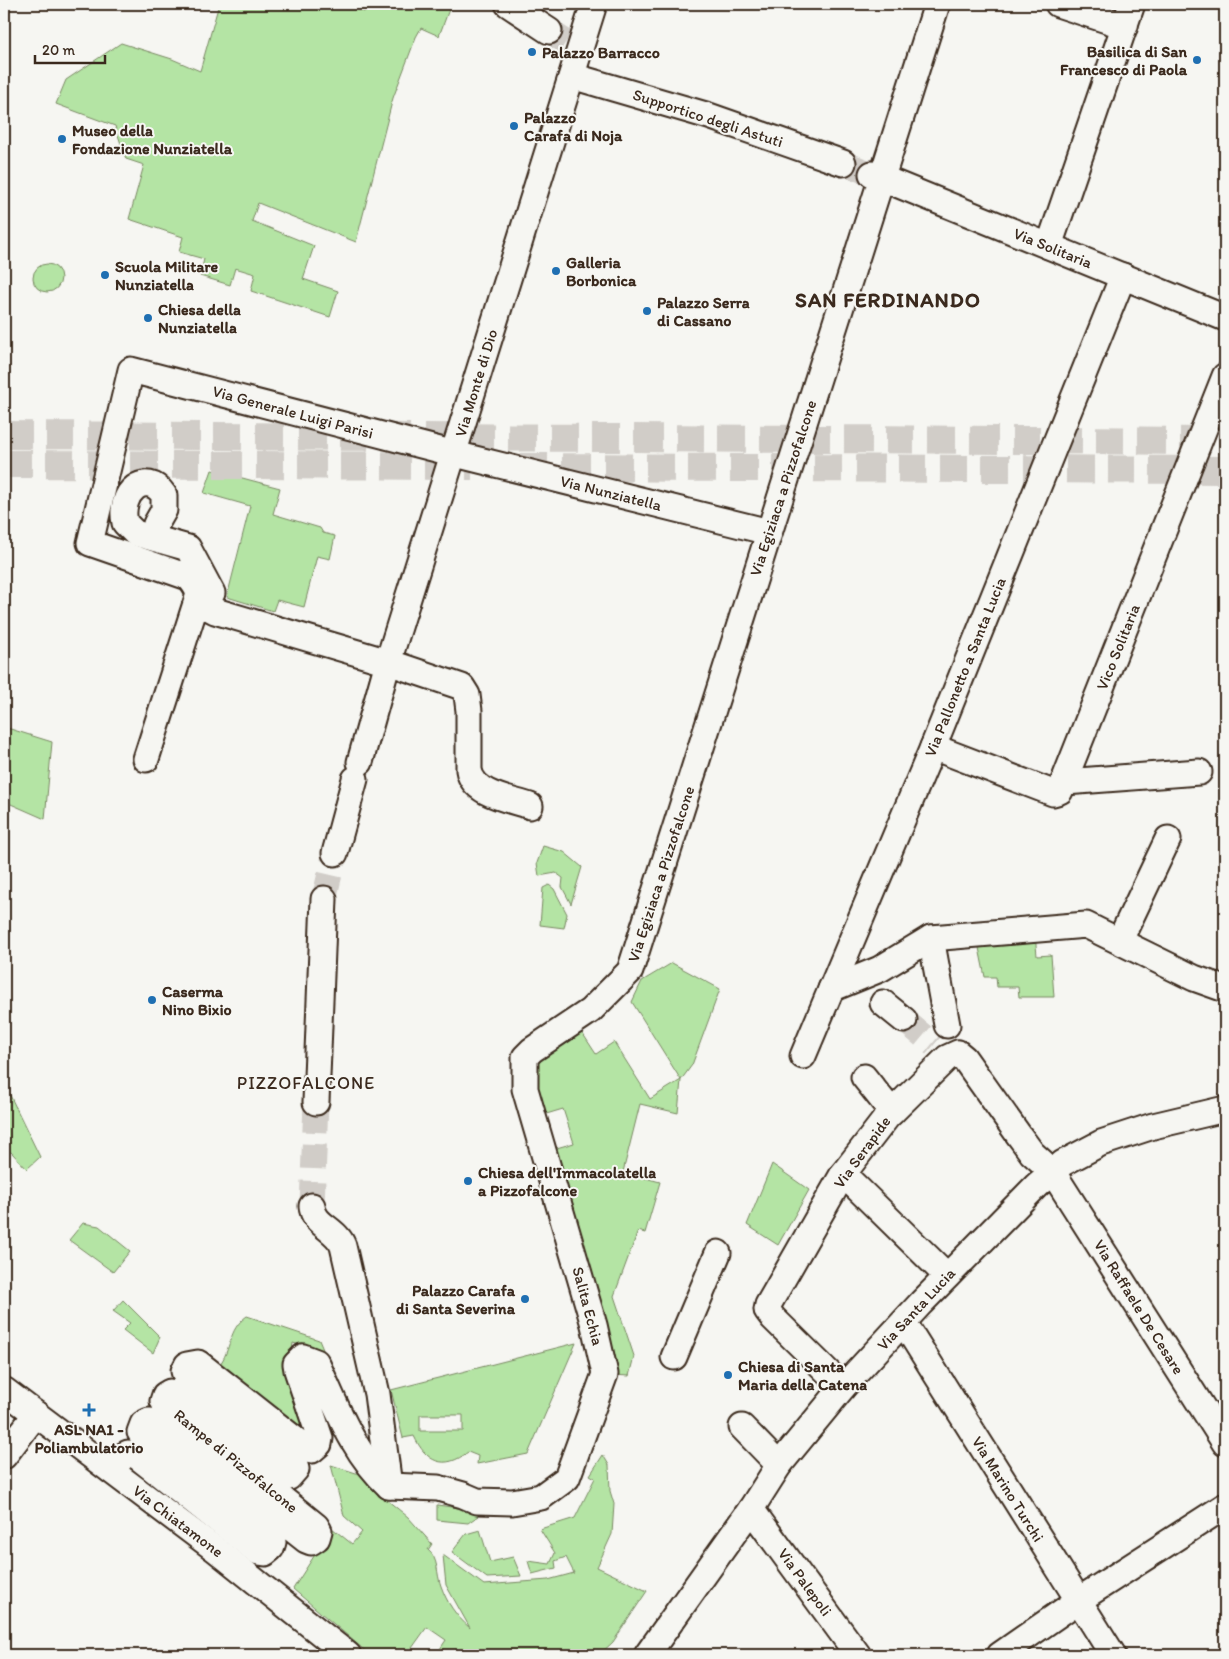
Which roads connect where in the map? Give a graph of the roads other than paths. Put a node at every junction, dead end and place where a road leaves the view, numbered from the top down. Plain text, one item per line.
1 (508, 4) edge
2 (594, 4) edge
3 (936, 4) edge
4 (1058, 4) edge
5 (1129, 15) edge
6 (565, 41) junction
7 (572, 76) junction
8 (843, 163) tunnel mouth
9 (877, 175) junction
10 (1049, 246) junction
11 (1123, 276) junction
12 (1225, 318) edge
13 (1225, 376) edge
14 (454, 454) junction
15 (156, 524) dead end
16 (769, 532) junction
17 (199, 594) junction
18 (222, 613) junction
19 (388, 662) junction
20 (933, 747) junction
21 (146, 759) dead end
22 (1199, 772) dead end
23 (1065, 782) junction
24 (530, 806) dead end
25 (1168, 839) dead end
26 (336, 853) tunnel mouth
27 (324, 899) tunnel mouth
28 (931, 938) junction
29 (1120, 940) junction
30 (630, 971) joint
31 (831, 989) junction
32 (1225, 989) edge
33 (882, 1003) dead end
34 (904, 1020) tunnel mouth
35 (943, 1043) junction
36 (803, 1056) dead end
37 (864, 1077) dead end
38 (316, 1102) tunnel mouth
39 (1225, 1109) edge
40 (892, 1112) junction
41 (1052, 1171) junction
42 (843, 1174) junction
43 (312, 1206) tunnel mouth
44 (718, 1253) dead end
45 (947, 1276) junction
46 (904, 1322) junction
47 (674, 1357) dead end
48 (843, 1387) junction
49 (4, 1390) edge
50 (36, 1414) junction
51 (742, 1427) dead end
52 (1225, 1443) edge
53 (4, 1456) edge
54 (779, 1465) junction
55 (112, 1471) junction
56 (389, 1486) junction
57 (1225, 1506) edge
58 (751, 1509) junction
59 (1078, 1600) junction
60 (348, 1655) edge
61 (647, 1655) edge
62 (858, 1655) edge
63 (1000, 1655) edge
64 (1113, 1655) edge

1 - 6 street
2 - 6 street, Via Monte di Dio
3 - 9 street, Via Egiziaca a Pizzofalcone
4 - 5 street
5 - 10 street
6 - 7 street, Via Monte di Dio
7 - 8 street, Supportico degli Astuti
7 - 14 street, Via Monte di Dio
9 - 10 street, Via Solitaria
9 - 16 street, Via Egiziaca a Pizzofalcone
10 - 11 street, Via Solitaria
11 - 12 street, Via Solitaria
11 - 20 street, Via Pallonetto a Santa Lucia
13 - 23 street, Vico Solitaria
14 - 16 street, Via Nunziatella
14 - 17 street, Via Generale Luigi Parisi
14 - 19 street, Via Monte di Dio
15 - 18 street
16 - 30 street, Via Egiziaca a Pizzofalcone
17 - 18 street
17 - 21 street
18 - 19 street
19 - 24 street
19 - 26 street, Via Monte di Dio
20 - 23 street
20 - 31 street, Via Pallonetto a Santa Lucia
22 - 23 street
25 - 29 street
27 - 38 street
28 - 29 street
28 - 31 street
28 - 35 street
29 - 32 street
30 - 56 street, Salita Echia
31 - 36 street, Via Pallonetto a Santa Lucia
33 - 34 street
35 - 40 street, Via Serapide
35 - 41 street
37 - 40 street
39 - 41 street, Via Santa Lucia
40 - 42 street, Via Serapide
41 - 45 street, Via Santa Lucia
41 - 52 street, Via Raffaele De Cesare
42 - 45 street
42 - 48 street, Via Serapide
43 - 56 street
44 - 47 street
45 - 46 street, Via Santa Lucia
46 - 48 street, Via Santa Lucia
46 - 59 street, Via Marino Turchi
48 - 54 street, Via Santa Lucia
49 - 50 street, Via Chiatamone
50 - 53 street
50 - 55 street, Via Chiatamone
51 - 54 street
54 - 58 street, Via Santa Lucia
55 - 56 street, Rampe di Pizzofalcone
55 - 60 street, Via Chiatamone
57 - 59 street
58 - 61 street, Via Santa Lucia
58 - 62 street, Via Palepoli
59 - 63 street
59 - 64 street, Via Marino Turchi

